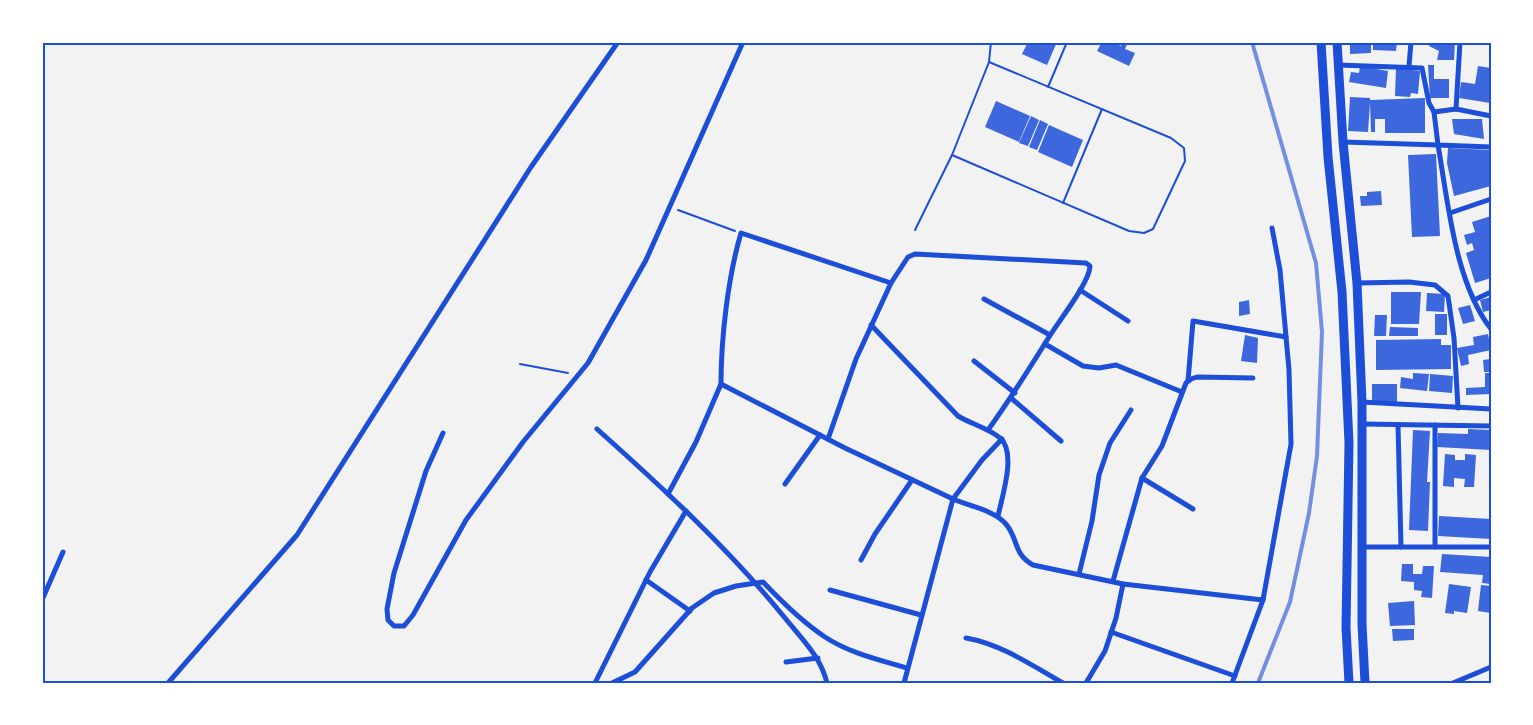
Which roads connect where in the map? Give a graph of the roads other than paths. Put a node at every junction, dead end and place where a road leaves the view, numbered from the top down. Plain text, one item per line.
1 (618, 42) edge
2 (743, 42) edge
3 (991, 42) edge
4 (1066, 42) edge
5 (1321, 42) edge
6 (1337, 42) edge
7 (1412, 42) edge
8 (1460, 42) edge
9 (989, 62) junction
10 (1337, 65) junction
11 (1409, 66) junction
12 (1048, 87) junction
13 (1102, 109) junction
14 (1456, 109) junction
15 (1434, 112) junction
16 (1491, 116) edge
17 (1343, 142) junction
18 (1438, 145) junction
19 (1491, 147) edge
20 (952, 155) junction
21 (1491, 199) edge
22 (1063, 203) junction
23 (1450, 213) junction
24 (1272, 228) dead end
25 (915, 230) dead end
26 (891, 283) junction
27 (1358, 283) junction
28 (1080, 290) junction
29 (1491, 292) edge
30 (984, 299) dead end
31 (1474, 300) junction
32 (1128, 321) dead end
33 (871, 325) junction
34 (1491, 329) edge
35 (1050, 335) junction
36 (1286, 337) junction
37 (1045, 344) junction
38 (974, 361) dead end
39 (1253, 378) dead end
40 (1188, 381) junction
41 (721, 384) junction
42 (1182, 392) junction
43 (1016, 393) junction
44 (1011, 398) junction
45 (1362, 402) junction
46 (1458, 408) junction
47 (1491, 409) edge
48 (1131, 410) dead end
49 (1362, 424) junction
50 (1398, 424) junction
51 (1435, 425) junction
52 (1491, 426) edge
53 (597, 429) dead end
54 (988, 430) junction
55 (443, 433) dead end
56 (820, 435) junction
57 (1002, 439) junction
58 (828, 440) junction
59 (1061, 441) dead end
60 (1142, 478) junction
61 (912, 480) junction
62 (785, 484) dead end
63 (668, 494) junction
64 (953, 500) junction
65 (1192, 509) dead end
66 (686, 511) junction
67 (998, 516) junction
68 (1362, 547) junction
69 (1401, 547) junction
70 (1435, 547) junction
71 (1491, 547) edge
72 (63, 552) dead end
73 (861, 560) dead end
74 (1079, 574) junction
75 (646, 580) junction
76 (1113, 581) junction
77 (757, 584) junction
78 (1123, 584) junction
79 (830, 590) dead end
80 (42, 600) edge
81 (1263, 600) junction
82 (690, 611) junction
83 (921, 615) junction
84 (1111, 632) junction
85 (966, 638) dead end
86 (818, 658) junction
87 (786, 662) dead end
88 (1491, 667) edge
89 (907, 668) junction
90 (1235, 676) junction
91 (1470, 676) junction
92 (168, 683) edge
93 (595, 683) edge
94 (612, 683) edge
95 (827, 683) edge
96 (904, 683) edge
97 (1063, 683) edge
98 (1086, 683) edge
99 (1232, 683) edge
100 (1349, 683) edge
101 (1365, 683) edge
102 (1453, 683) edge
103 (1473, 683) edge

1 - 92 street
2 - 55 street
3 - 9 lane
4 - 12 lane
5 - 100 highway
6 - 10 highway
7 - 11 street
8 - 14 street
9 - 12 lane
9 - 20 lane
10 - 11 street
10 - 17 highway
11 - 15 street
12 - 13 lane
13 - 22 lane
13 - 22 lane
14 - 15 street
14 - 16 street
15 - 18 street
17 - 18 street
17 - 27 highway
18 - 19 street
18 - 23 street
20 - 22 lane
20 - 25 lane
21 - 23 street
23 - 31 street
24 - 36 street
26 - 28 street
26 - 33 street
26 - 41 street
27 - 45 highway
27 - 46 street
28 - 32 street
28 - 35 street
29 - 31 street
30 - 35 street
31 - 34 street
33 - 54 street
33 - 58 street
35 - 37 street
36 - 40 street
36 - 81 street
37 - 42 street
37 - 43 street
38 - 43 street
39 - 40 street
40 - 42 street
41 - 56 street
41 - 63 street
42 - 60 street
43 - 44 street
44 - 54 street
44 - 59 street
45 - 46 street
45 - 49 highway
46 - 47 street
48 - 74 street
49 - 50 street
49 - 68 highway
50 - 51 street
50 - 69 street
51 - 52 street
51 - 70 street
53 - 63 street
54 - 57 street
56 - 58 street
56 - 62 street
57 - 64 street
57 - 67 street
58 - 61 street
60 - 65 street
60 - 76 street
61 - 64 street
61 - 73 street
63 - 66 street
64 - 67 street
64 - 83 street
66 - 75 street
66 - 77 street
67 - 74 street
68 - 69 street
68 - 101 highway
69 - 70 street
70 - 71 street
72 - 80 street
74 - 76 street
75 - 82 street
75 - 93 street
76 - 78 street
77 - 82 street
77 - 86 street
77 - 89 street
78 - 81 street
78 - 84 street
79 - 83 street
81 - 90 street
82 - 94 street
83 - 89 street
84 - 90 street
84 - 98 street
85 - 97 street
86 - 87 street
86 - 95 street
88 - 91 street
89 - 96 street
90 - 99 street
91 - 102 street
91 - 103 street

